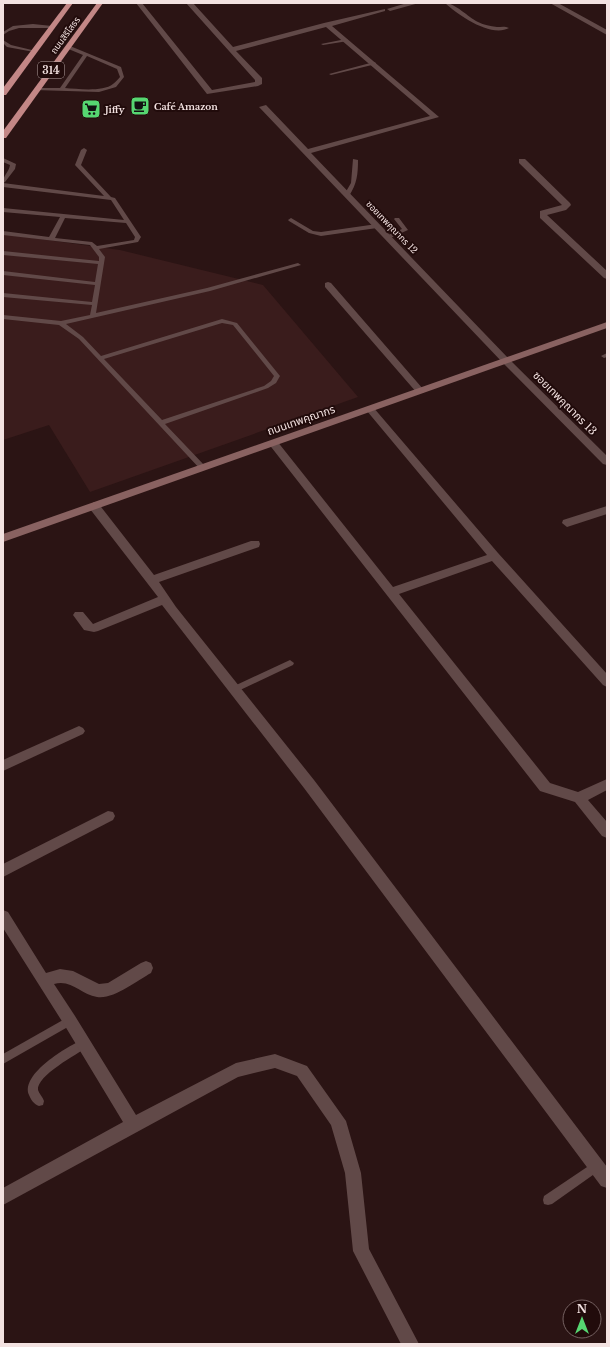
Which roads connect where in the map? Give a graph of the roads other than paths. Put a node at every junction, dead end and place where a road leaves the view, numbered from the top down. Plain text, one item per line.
1 (70, 3) edge
2 (100, 3) edge
3 (139, 3) edge
4 (189, 3) edge
5 (416, 3) edge
6 (447, 3) edge
7 (553, 3) edge
8 (326, 24) junction
9 (3, 25) edge
10 (52, 27) junction
11 (507, 28) dead end
12 (7, 30) junction
13 (607, 33) edge
14 (3, 34) edge
15 (3, 40) edge
16 (346, 40) junction
17 (323, 44) dead end
18 (68, 47) junction
19 (231, 50) junction
20 (34, 51) junction
21 (86, 54) junction
22 (374, 63) junction
23 (331, 74) dead end
24 (37, 89) junction
25 (62, 89) junction
26 (3, 93) edge
27 (263, 107) dead end
28 (3, 136) edge
29 (84, 150) dead end
30 (306, 152) junction
31 (3, 160) edge
32 (355, 160) dead end
33 (522, 161) dead end
34 (3, 180) edge
35 (3, 186) edge
36 (347, 195) junction
37 (109, 198) junction
38 (3, 210) edge
39 (64, 215) junction
40 (397, 219) dead end
41 (291, 220) dead end
42 (129, 222) junction
43 (377, 226) junction
44 (3, 233) edge
45 (388, 237) junction
46 (51, 239) junction
47 (95, 248) junction
48 (3, 253) edge
49 (101, 263) junction
50 (298, 265) dead end
51 (3, 273) edge
52 (607, 276) edge
53 (98, 284) junction
54 (328, 285) dead end
55 (3, 295) edge
56 (95, 304) junction
57 (93, 316) junction
58 (3, 317) edge
59 (61, 323) junction
60 (607, 326) edge
61 (100, 358) junction
62 (506, 361) junction
63 (420, 391) junction
64 (370, 409) junction
65 (161, 423) junction
66 (273, 443) junction
67 (607, 462) edge
68 (203, 468) junction
69 (94, 506) junction
70 (607, 510) edge
71 (567, 523) dead end
72 (3, 538) edge
73 (254, 544) dead end
74 (494, 556) junction
75 (152, 580) junction
76 (392, 592) junction
77 (165, 599) junction
78 (79, 615) dead end
79 (290, 663) dead end
80 (607, 682) edge
81 (235, 689) junction
82 (79, 731) dead end
83 (3, 766) edge
84 (607, 784) edge
85 (579, 798) junction
86 (108, 816) dead end
87 (607, 832) edge
88 (3, 871) edge
89 (3, 916) edge
90 (146, 968) dead end
91 (43, 981) junction
92 (70, 1021) junction
93 (84, 1044) junction
94 (3, 1059) edge
95 (39, 1101) dead end
96 (133, 1126) junction
97 (596, 1166) junction
98 (607, 1180) edge
99 (3, 1197) edge
100 (548, 1200) dead end
101 (410, 1344) edge

1 - 10 highway, ถนนสิริโสธร / 314
2 - 18 highway, ถนนสิริโสธร / 314
3 - 19 street
4 - 19 street
5 - 8 street
6 - 11 lane
7 - 13 street
8 - 16 street
8 - 19 street
9 - 12 lane
10 - 12 lane
10 - 20 highway, ถนนสิริโสธร / 314
12 - 14 lane
15 - 20 lane
16 - 17 lane
16 - 22 street
18 - 21 lane
18 - 24 highway, ถนนสิริโสธร / 314
20 - 26 highway, ถนนสิริโสธร / 314
21 - 25 lane
21 - 25 lane
22 - 23 lane
22 - 30 street
24 - 25 lane
24 - 28 highway, ถนนสิริโสธร / 314
27 - 30 street, ซอยเทพคุณากร 12
29 - 37 lane
30 - 36 street, ซอยเทพคุณากร 12
31 - 34 lane
32 - 36 lane
33 - 52 street
35 - 37 lane
36 - 43 street, ซอยเทพคุณากร 12
37 - 42 lane
38 - 39 lane
39 - 42 lane
39 - 46 lane
40 - 45 lane
41 - 43 lane
42 - 47 lane
43 - 45 street, ซอยเทพคุณากร 12
44 - 46 lane
45 - 62 street, ซอยเทพคุณากร 12
46 - 47 lane
47 - 49 lane
48 - 49 lane
49 - 53 lane
50 - 57 lane
51 - 53 lane
53 - 56 lane
54 - 63 street
55 - 56 lane
56 - 57 lane
57 - 59 lane
58 - 59 lane
59 - 61 lane
60 - 62 main road, ถนนเทพคุณากร
61 - 65 lane
61 - 65 lane
62 - 63 main road, ถนนเทพคุณากร
62 - 67 street, ซอยเทพคุณากร 13
63 - 64 main road, ถนนเทพคุณากร
64 - 66 main road, ถนนเทพคุณากร
64 - 74 street
65 - 68 lane
66 - 68 main road, ถนนเทพคุณากร
66 - 76 street
68 - 69 main road, ถนนเทพคุณากร
69 - 72 main road, ถนนเทพคุณากร
69 - 75 street
70 - 71 street
73 - 75 street
74 - 76 street
74 - 80 street
75 - 77 street
76 - 85 street
77 - 78 street
77 - 81 street
79 - 81 lane
81 - 97 street
82 - 83 street
84 - 85 street
85 - 87 street
86 - 88 street
89 - 91 street
90 - 91 street
91 - 92 street
92 - 93 street
92 - 94 lane
93 - 95 lane
93 - 96 street
96 - 99 street
96 - 101 street
97 - 98 street
97 - 100 lane

